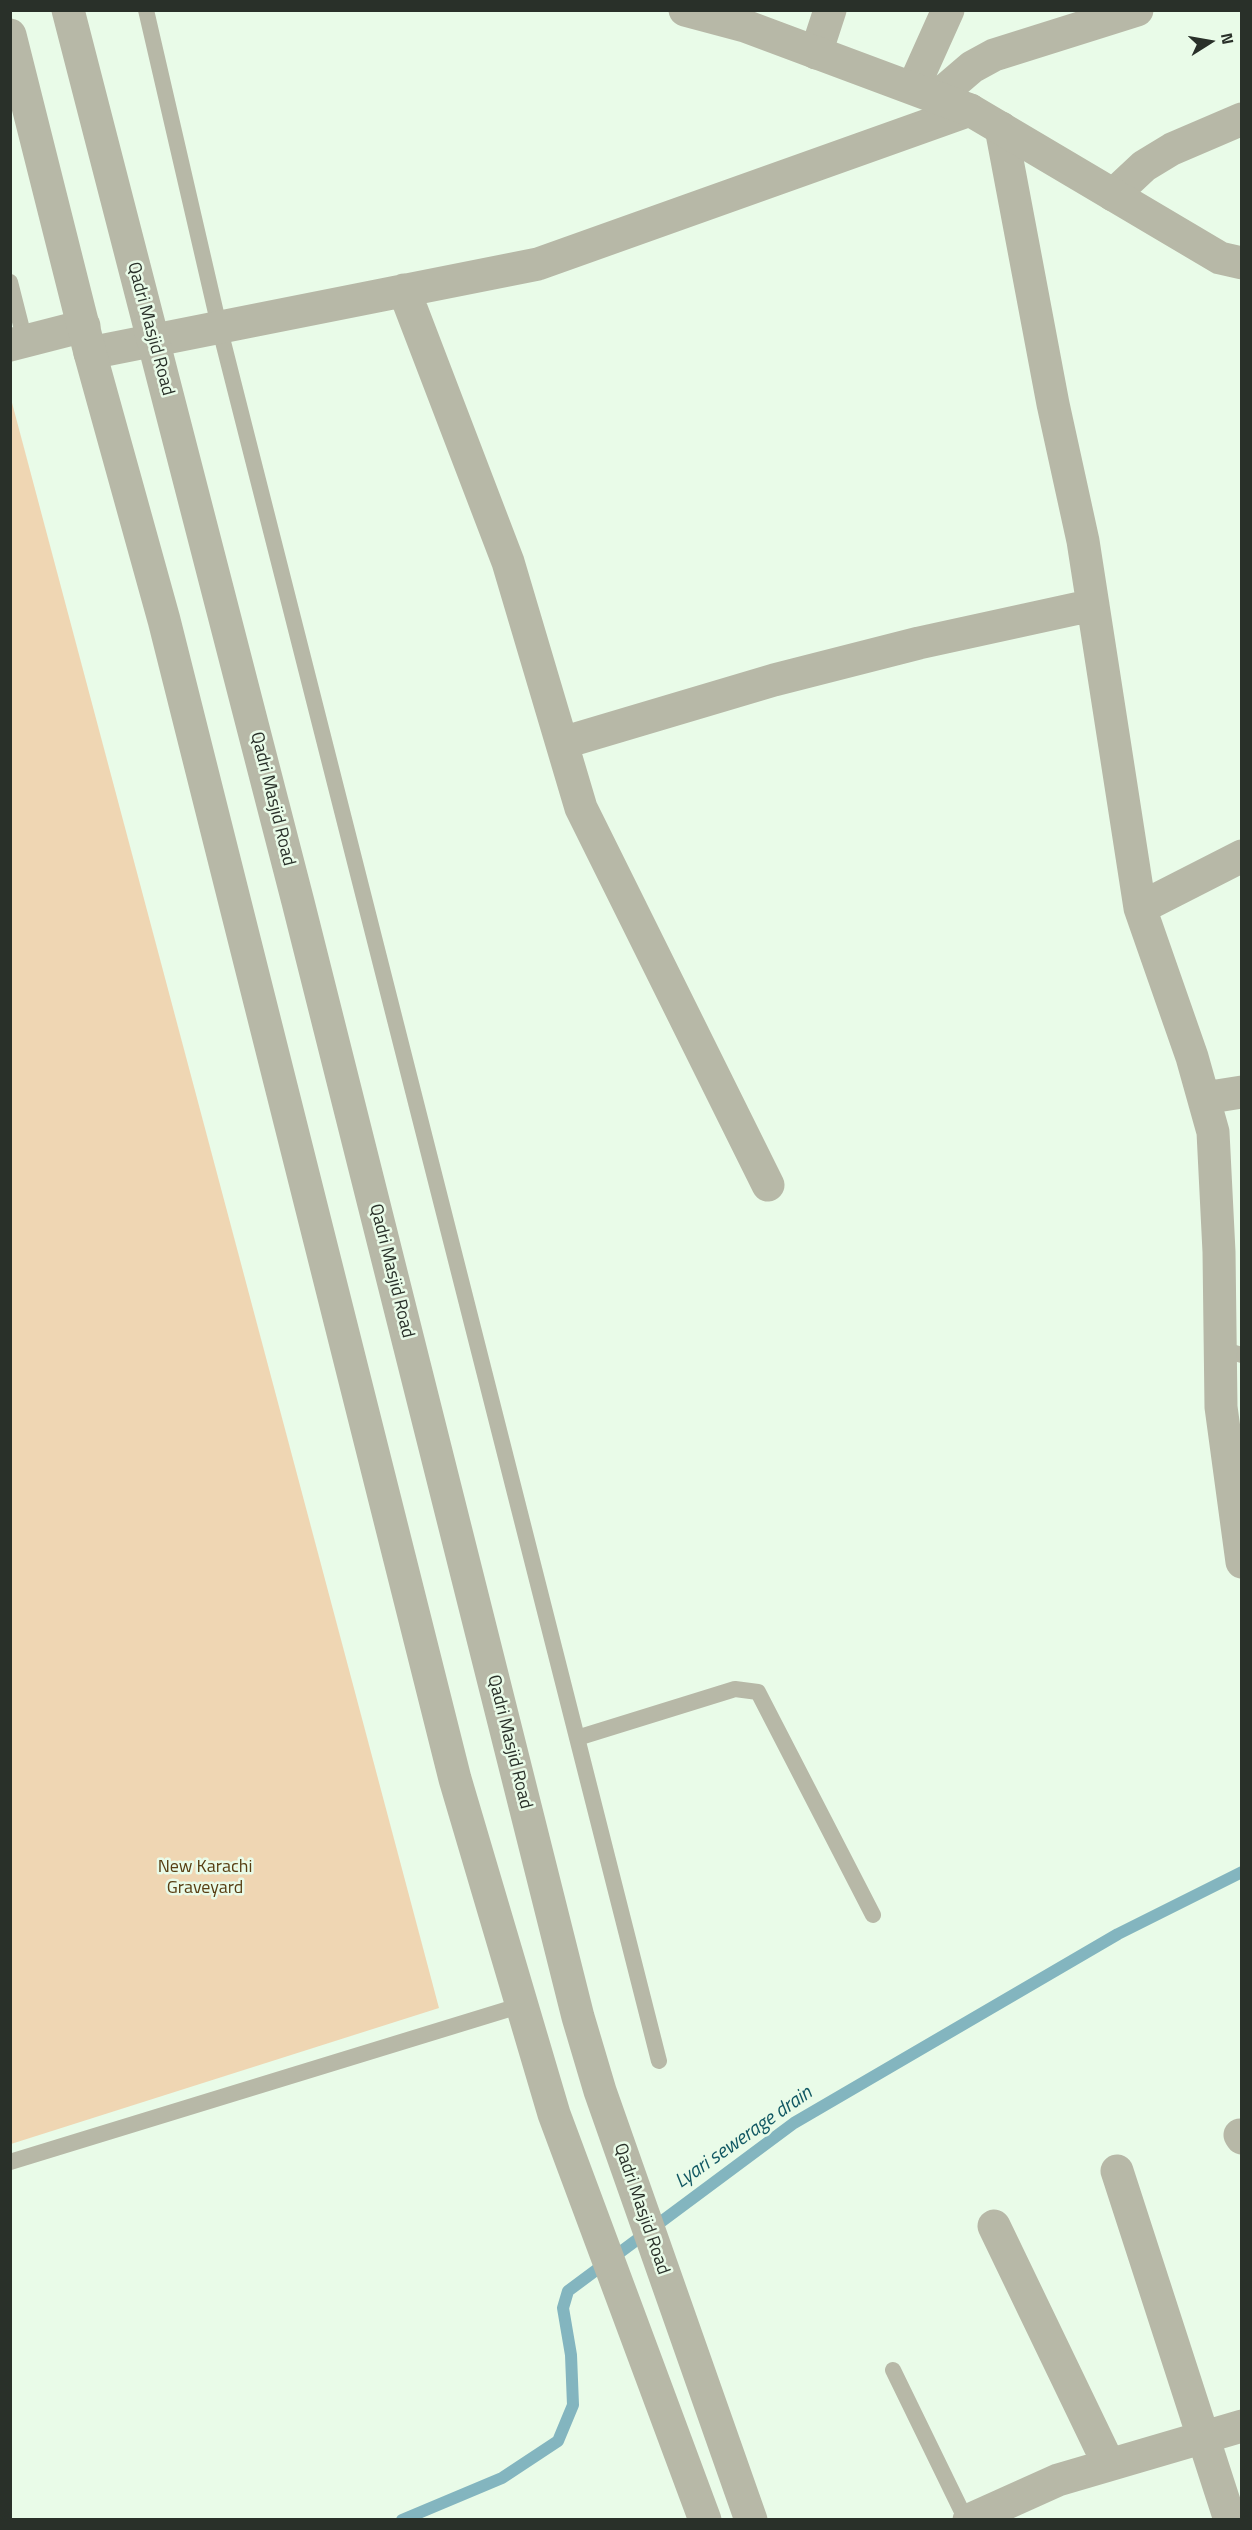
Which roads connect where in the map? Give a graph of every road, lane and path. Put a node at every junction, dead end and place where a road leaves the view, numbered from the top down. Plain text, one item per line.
1 (68, 10) edge
2 (146, 10) edge
3 (685, 10) edge
4 (830, 10) edge
5 (948, 10) edge
6 (1137, 10) edge
7 (12, 49) edge
8 (816, 53) junction
9 (925, 93) junction
10 (970, 110) junction
11 (1242, 119) edge
12 (1001, 128) junction
13 (1113, 195) junction
14 (1242, 263) edge
15 (10, 282) edge
16 (404, 290) junction
17 (219, 326) junction
18 (87, 340) junction
19 (154, 340) junction
20 (18, 343) edge
21 (1093, 605) junction
22 (562, 743) junction
23 (1242, 856) edge
24 (1140, 908) junction
25 (1242, 1092) edge
26 (1204, 1098) junction
27 (768, 1185) dead end
28 (1231, 1352) edge
29 (1242, 1562) edge
30 (578, 1738) junction
31 (873, 1915) dead end
32 (522, 2005) junction
33 (659, 2061) dead end
34 (10, 2162) edge
35 (1117, 2171) dead end
36 (994, 2226) dead end
37 (893, 2370) dead end
38 (1242, 2426) edge
39 (1202, 2438) junction
40 (1109, 2465) junction
41 (705, 2520) edge
42 (751, 2520) edge
43 (967, 2520) edge
44 (1230, 2520) edge

1 - 19 street, Qadri Masjid Road
2 - 17 lane
3 - 8 street
4 - 8 street
5 - 9 street
6 - 9 street
7 - 18 street
8 - 9 street
9 - 10 street
10 - 12 street
10 - 16 street
11 - 13 street
12 - 13 street
12 - 21 street
13 - 14 street
15 - 20 lane
16 - 17 street
16 - 22 street
17 - 19 street
17 - 30 lane
18 - 19 street
18 - 20 street
18 - 32 street
19 - 42 street, Qadri Masjid Road
21 - 22 street
21 - 24 street
22 - 27 street
23 - 24 street
24 - 26 street
25 - 26 street
26 - 28 street
28 - 29 street
30 - 31 lane
30 - 33 lane
32 - 34 lane
32 - 41 street
35 - 39 street
36 - 40 street
37 - 43 lane
38 - 39 street
39 - 40 street
39 - 44 street
40 - 43 street

